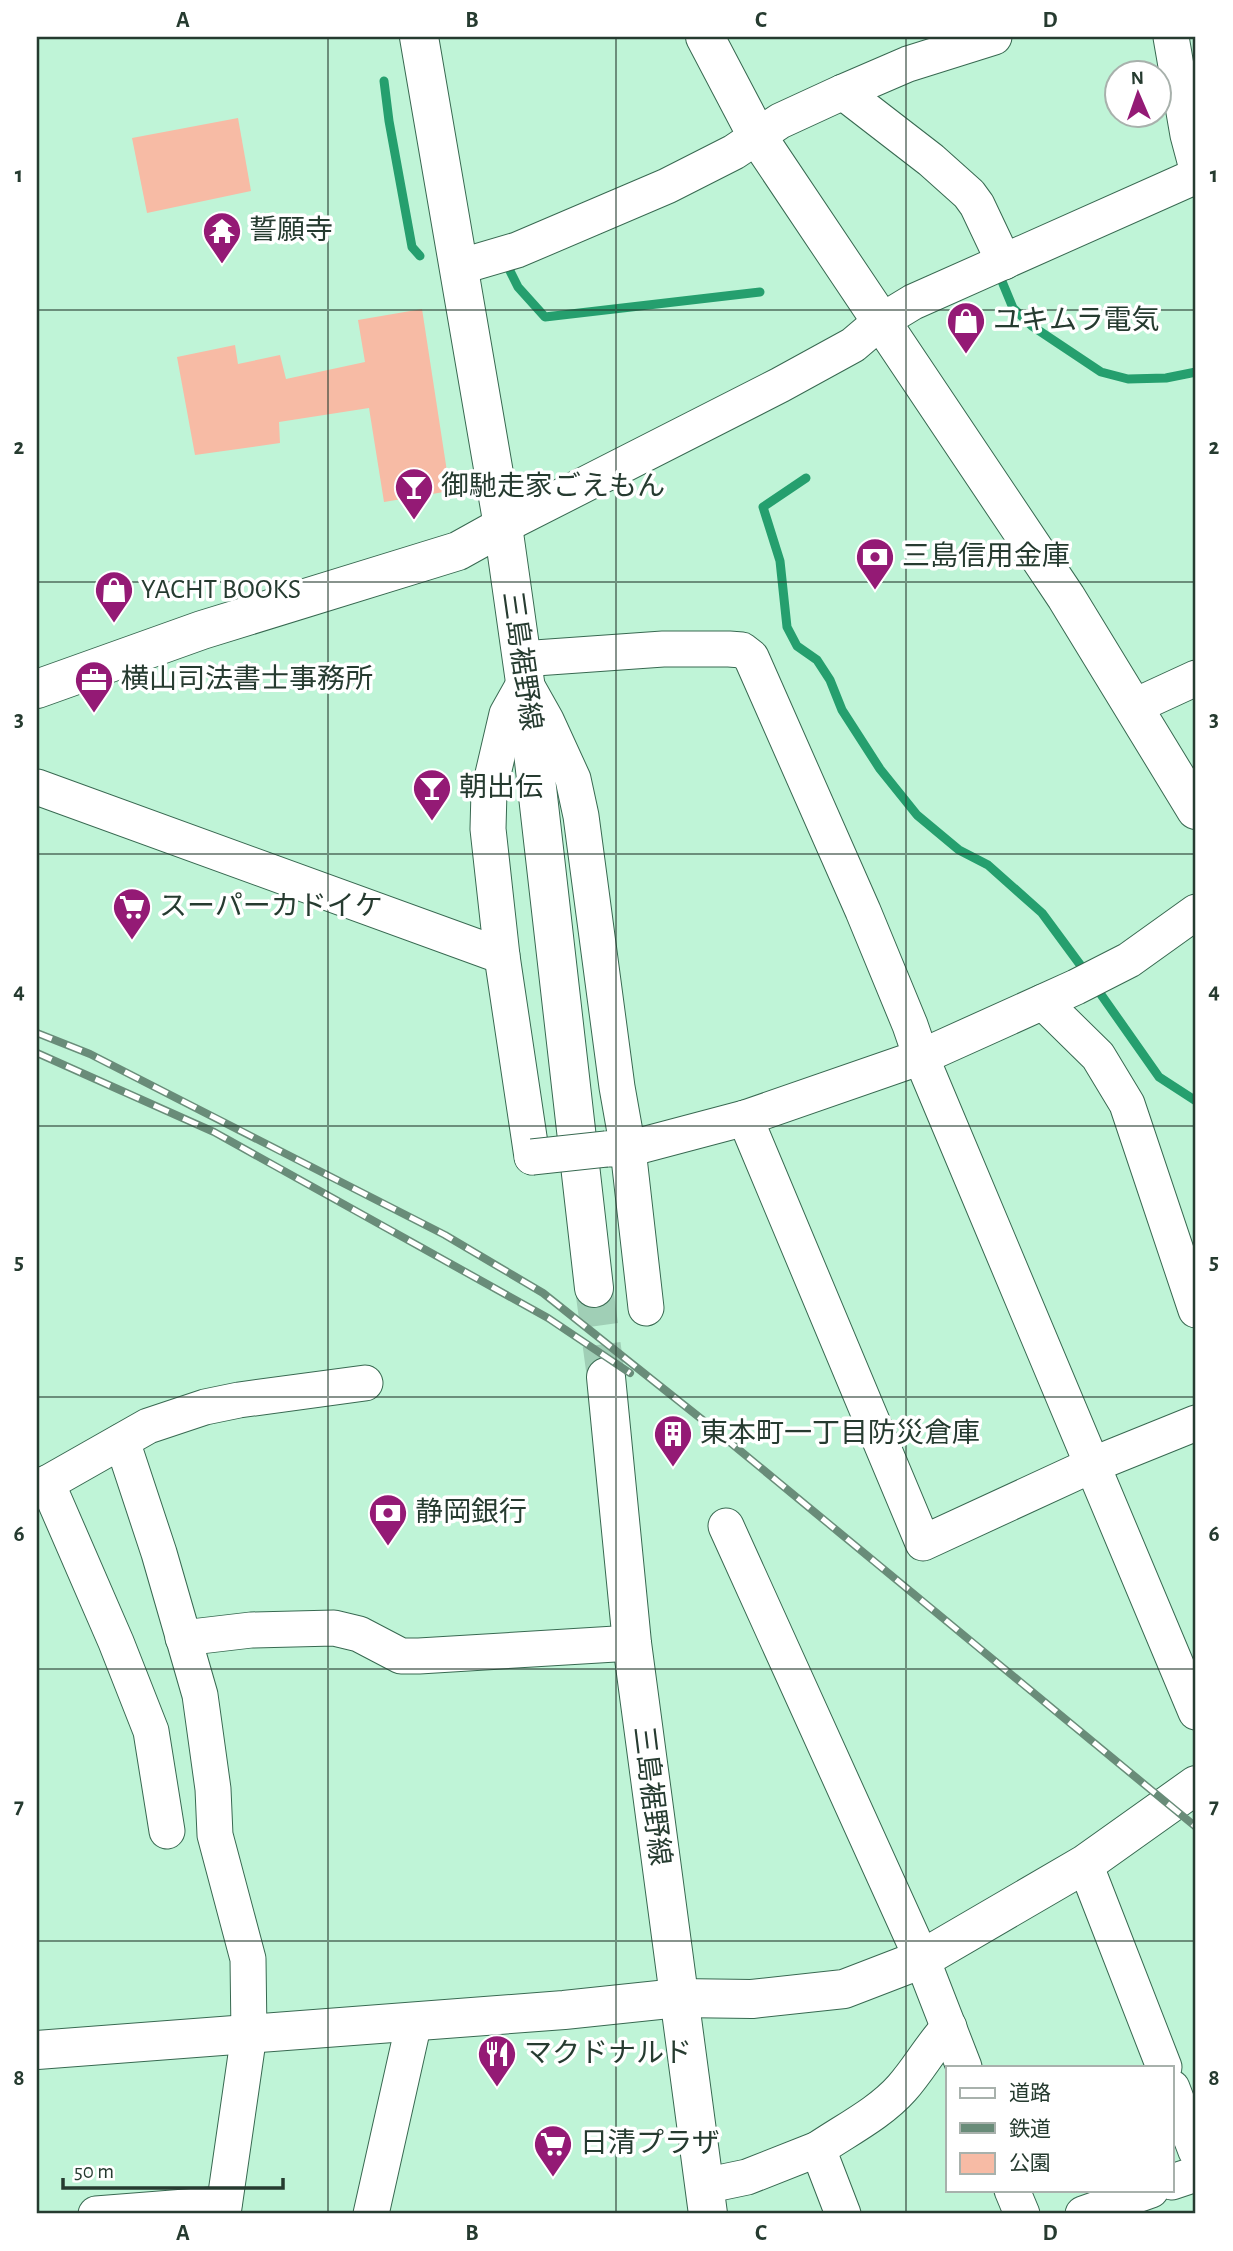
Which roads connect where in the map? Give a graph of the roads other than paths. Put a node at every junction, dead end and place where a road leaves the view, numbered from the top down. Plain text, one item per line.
1 (419, 37) edge
2 (705, 37) edge
3 (994, 37) edge
4 (1171, 37) edge
5 (843, 92) junction
6 (757, 136) junction
7 (1196, 165) edge
8 (1196, 176) edge
9 (1004, 262) junction
10 (459, 267) junction
11 (880, 322) junction
12 (503, 526) junction
13 (523, 670) junction
14 (1196, 678) edge
15 (37, 689) edge
16 (1133, 707) junction
17 (37, 788) edge
18 (1196, 810) edge
19 (1196, 912) edge
20 (502, 956) junction
21 (1043, 1002) junction
22 (920, 1057) junction
23 (745, 1118) junction
24 (617, 1149) junction
25 (594, 1288) tunnel mouth
26 (646, 1308) dead end
27 (1196, 1310) edge
28 (606, 1377) tunnel mouth
29 (365, 1382) dead end
30 (1196, 1423) edge
31 (122, 1441) junction
32 (1092, 1465) junction
33 (42, 1486) edge
34 (726, 1526) dead end
35 (183, 1638) junction
36 (632, 1643) junction
37 (1196, 1712) edge
38 (1196, 1785) edge
39 (167, 1831) dead end
40 (1085, 1864) junction
41 (922, 1959) junction
42 (678, 1998) junction
43 (414, 2022) junction
44 (949, 2027) junction
45 (249, 2034) junction
46 (37, 2050) edge
47 (964, 2066) edge
48 (1164, 2066) edge
49 (1174, 2093) edge
50 (818, 2149) junction
51 (1196, 2151) edge
52 (1196, 2174) edge
53 (1174, 2181) edge
54 (1013, 2192) edge
55 (1145, 2192) edge
56 (706, 2200) edge
57 (224, 2209) edge
58 (96, 2214) edge
59 (371, 2214) edge
60 (842, 2214) edge
61 (1022, 2214) edge
62 (1083, 2214) edge

1 - 10 street, 三島裾野線
2 - 6 street
3 - 5 street
4 - 7 street
5 - 6 street
5 - 9 street
6 - 10 street
6 - 11 street
8 - 9 street
9 - 11 street
10 - 12 street, 三島裾野線
11 - 12 street
11 - 16 street
12 - 13 street, 三島裾野線
12 - 15 street
13 - 20 street
13 - 22 street
13 - 24 street
13 - 25 street, 三島裾野線
14 - 16 street
16 - 18 street
17 - 20 street
19 - 21 street
20 - 24 street, bridge
21 - 22 street
21 - 27 street
22 - 23 street
22 - 32 street
23 - 24 street
23 - 32 street
24 - 26 street
28 - 36 street, 三島裾野線
29 - 31 street
30 - 32 street
31 - 33 street
31 - 35 street
32 - 37 street
33 - 39 street
34 - 41 street
35 - 36 street
35 - 45 street
36 - 42 street, 三島裾野線
38 - 40 street
40 - 41 street
40 - 48 street
41 - 42 street
41 - 44 street
42 - 43 street
42 - 56 street, 三島裾野線
43 - 45 street
43 - 59 street
44 - 47 street
44 - 50 street
45 - 46 street
45 - 57 street
49 - 51 street
50 - 56 street
50 - 60 street
52 - 53 street
54 - 61 street
55 - 62 street
57 - 58 street

